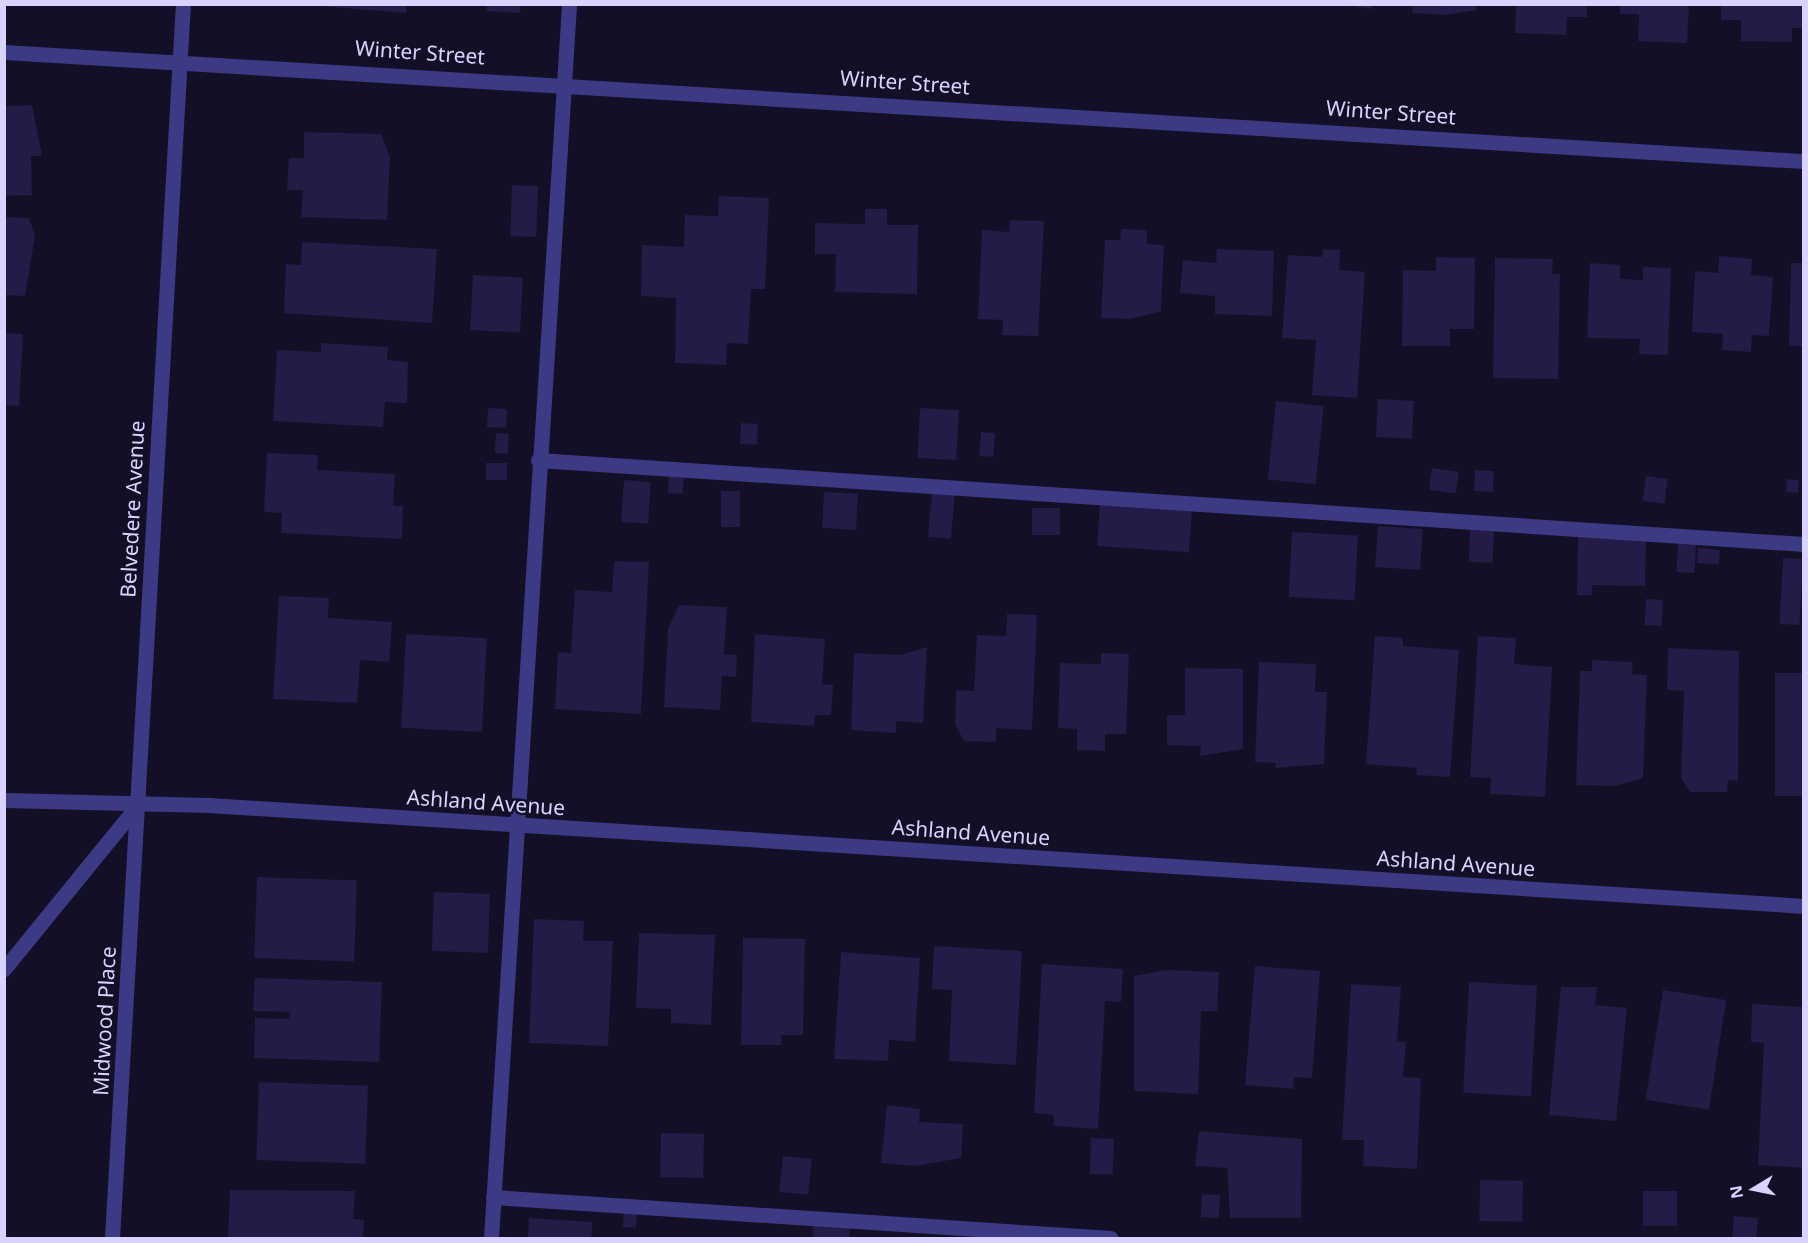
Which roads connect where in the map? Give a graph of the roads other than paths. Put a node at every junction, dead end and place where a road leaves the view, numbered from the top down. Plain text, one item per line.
1 (183, 4) edge
2 (569, 4) edge
3 (4, 52) edge
4 (179, 61) junction
5 (564, 82) junction
6 (1803, 160) edge
7 (538, 460) junction
8 (1803, 544) edge
9 (4, 800) edge
10 (137, 806) junction
11 (514, 825) junction
12 (1803, 906) edge
13 (4, 969) edge
14 (493, 1197) junction
15 (112, 1239) edge
16 (490, 1239) edge
17 (1111, 1239) edge

1 - 4 street, Belvedere Avenue
2 - 5 street
3 - 4 street, Winter Street
4 - 5 street, Winter Street
4 - 10 street, Belvedere Avenue
5 - 6 street, Winter Street
5 - 7 street
7 - 8 street
7 - 11 street
9 - 10 street, Ashland Avenue
10 - 11 street, Ashland Avenue
10 - 13 street
10 - 15 street, Midwood Place
11 - 12 street, Ashland Avenue
11 - 14 street
14 - 16 street
14 - 17 street

